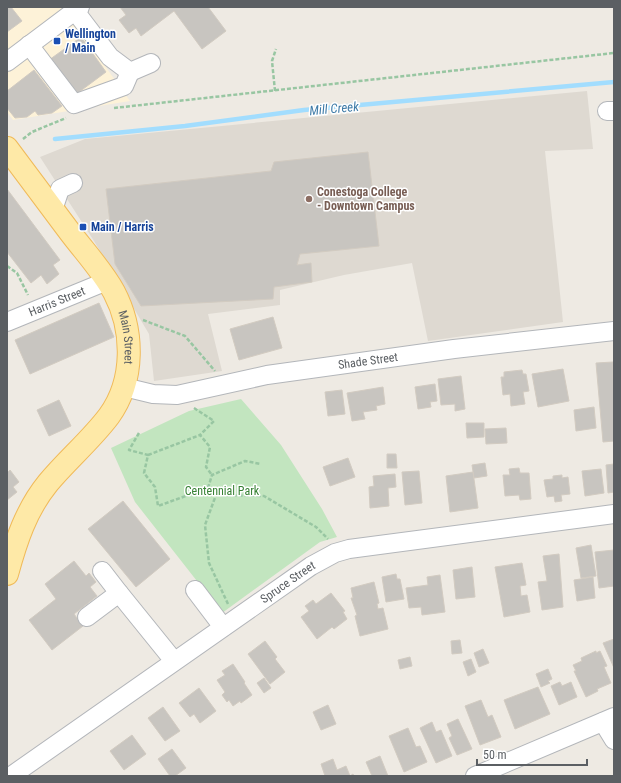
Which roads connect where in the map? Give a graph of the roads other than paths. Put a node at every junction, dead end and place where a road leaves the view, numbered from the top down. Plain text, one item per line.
1 (78, 8) edge
2 (30, 45) junction
3 (7, 62) edge
4 (151, 64) dead end
5 (130, 72) junction
6 (12, 150) edge
7 (73, 183) dead end
8 (53, 210) junction
9 (107, 281) junction
10 (7, 322) edge
11 (614, 331) edge
12 (124, 387) junction
13 (614, 514) edge
14 (102, 572) dead end
15 (7, 574) edge
16 (196, 590) dead end
17 (119, 593) junction
18 (86, 617) dead end
19 (223, 627) junction
20 (174, 662) junction
21 (608, 719) edge
22 (614, 740) edge
23 (11, 776) edge
24 (475, 776) edge

1 - 2 street
1 - 5 street
2 - 3 street
2 - 5 street
4 - 5 street
6 - 8 main road, Main Street
7 - 8 street
8 - 9 main road, Main Street
9 - 10 street, Harris Street
9 - 12 main road, Main Street
11 - 12 street, Shade Street
12 - 15 main road, Main Street
13 - 19 street, Spruce Street
14 - 17 street
16 - 19 street
17 - 18 street
17 - 20 street
19 - 20 street, Spruce Street
20 - 23 street, Spruce Street
21 - 22 street
21 - 24 street

